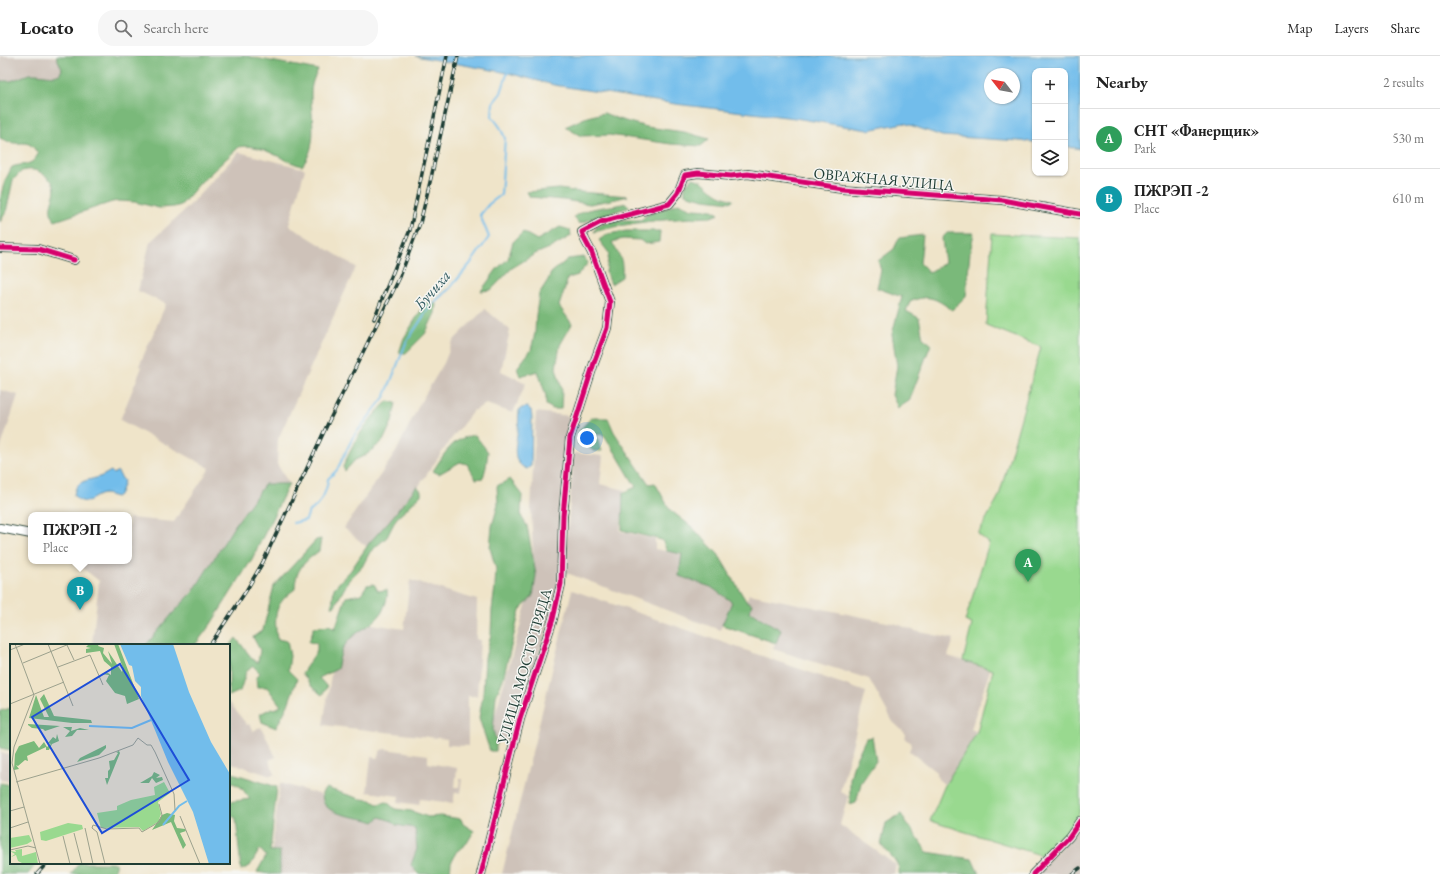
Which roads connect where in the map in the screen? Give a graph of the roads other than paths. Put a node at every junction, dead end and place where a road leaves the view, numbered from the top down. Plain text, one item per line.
1 (685, 175) joint
2 (1080, 214) edge
3 (0, 248) edge
4 (74, 260) dead end
5 (0, 528) edge
6 (28, 533) edge
7 (1080, 821) edge
8 (481, 874) edge
9 (1034, 874) edge

1 - 2 street, ОВРАЖНАЯ УЛИЦА
1 - 8 street, УЛИЦА МОСТОТРЯДА
3 - 4 street
5 - 6 street
7 - 9 street

